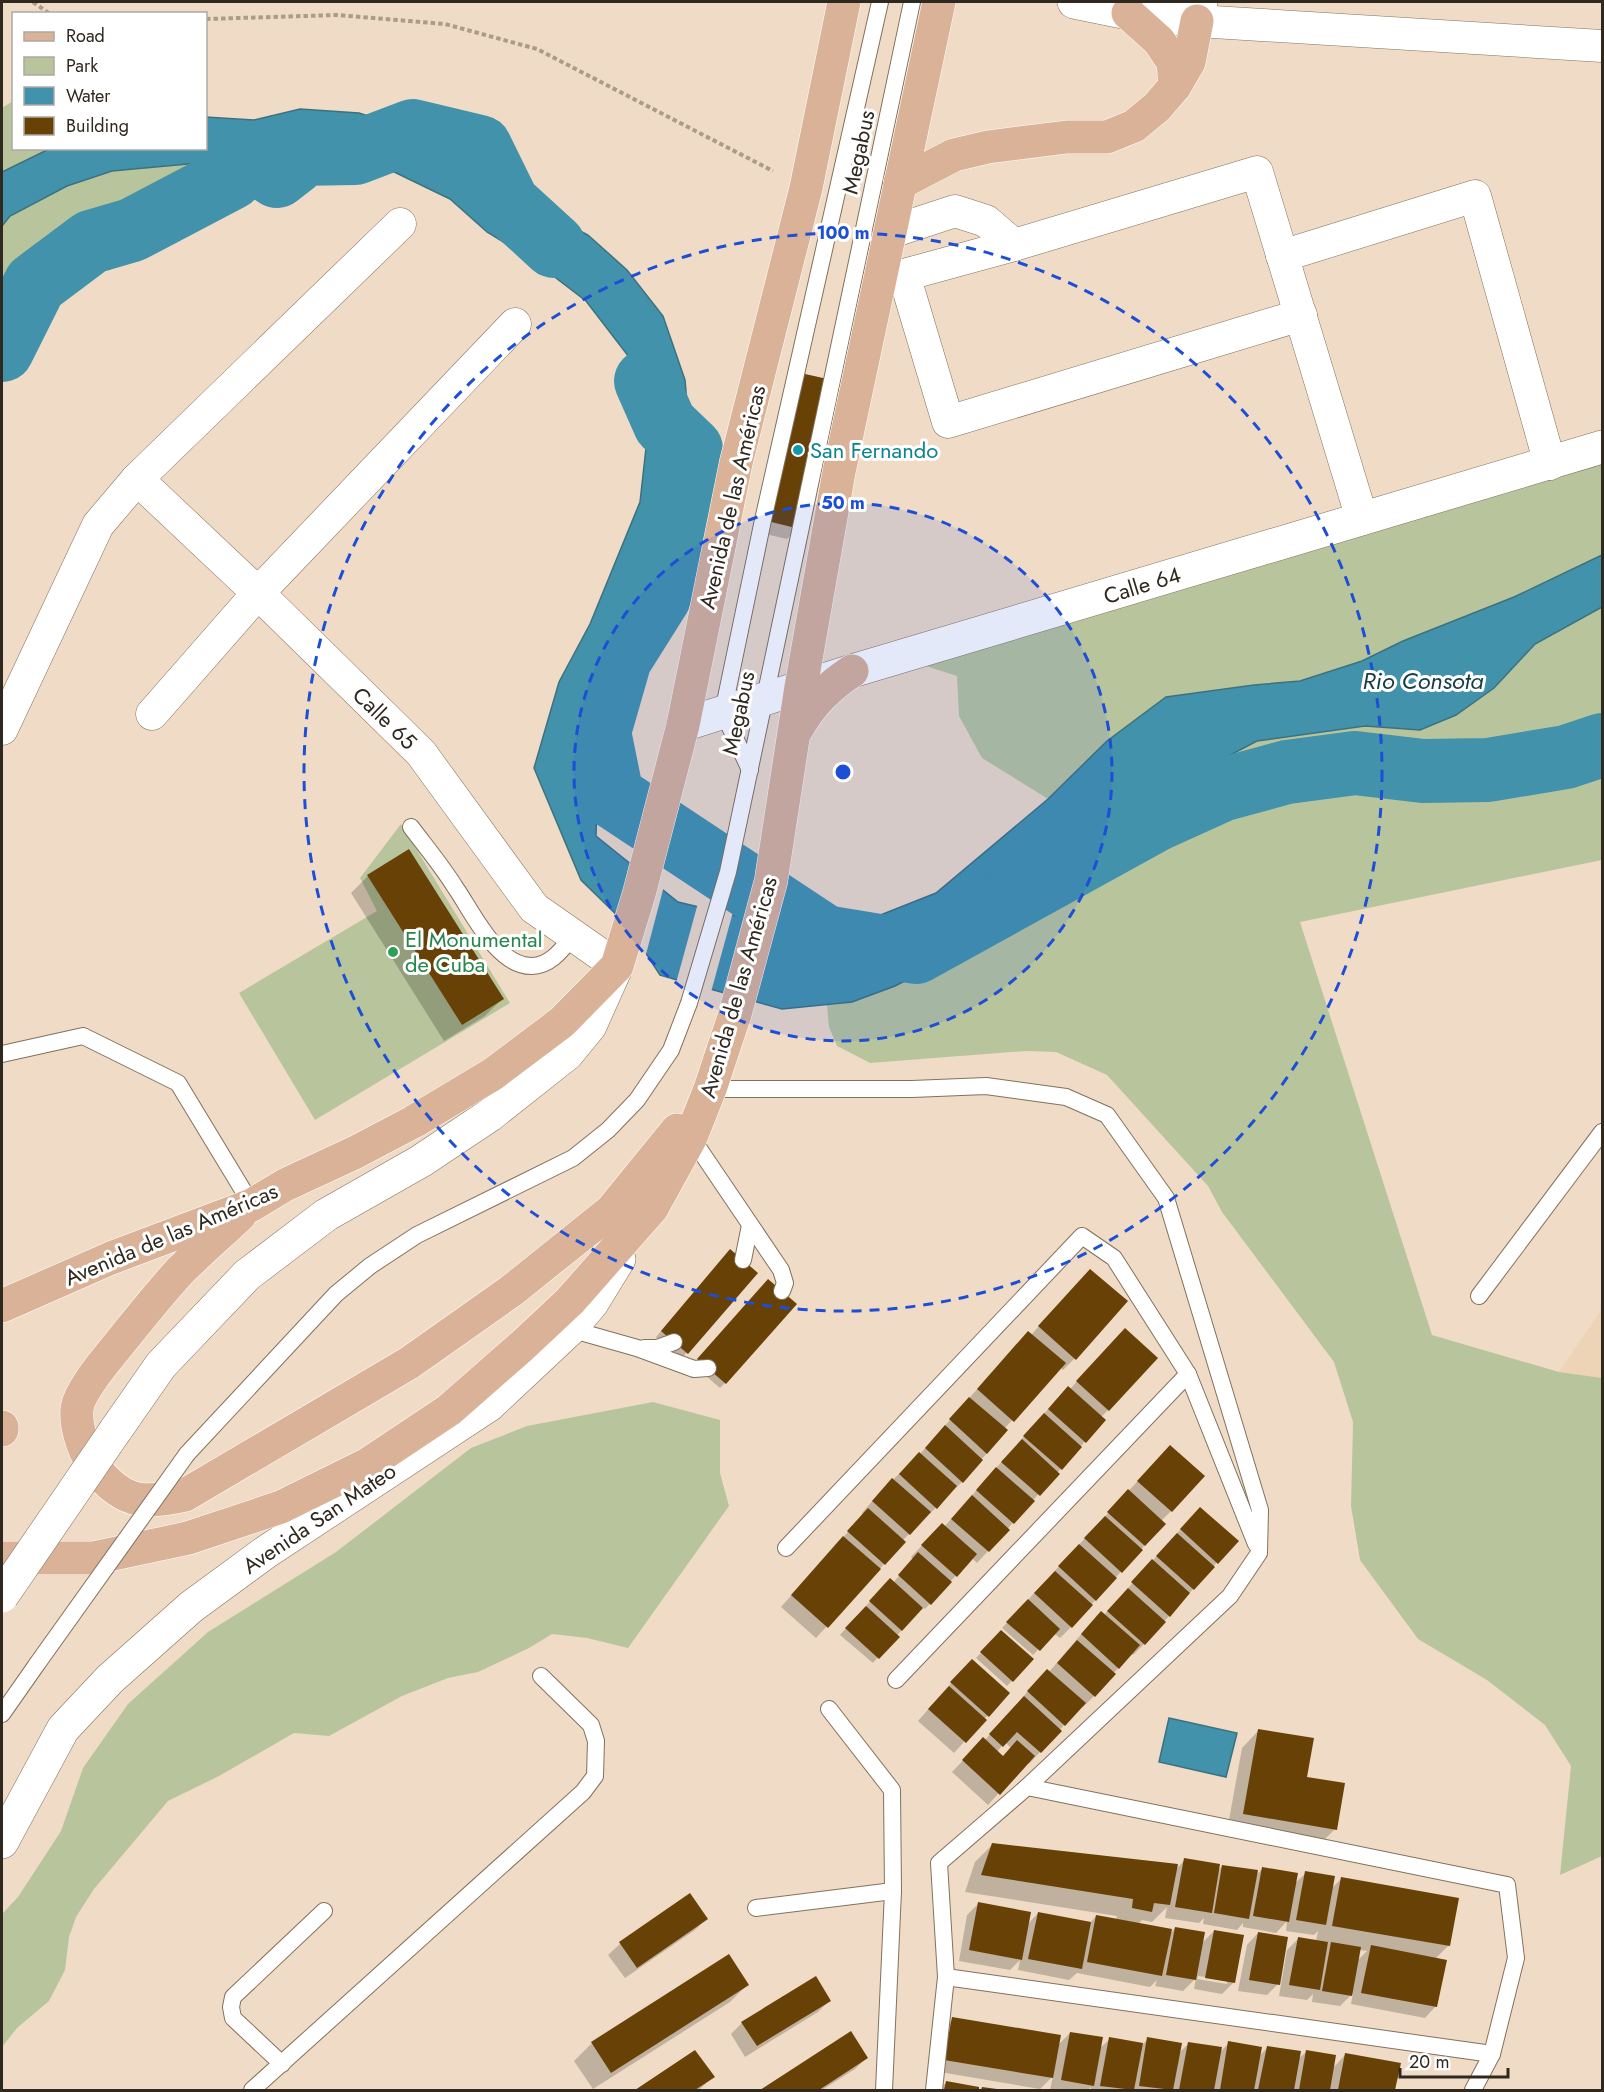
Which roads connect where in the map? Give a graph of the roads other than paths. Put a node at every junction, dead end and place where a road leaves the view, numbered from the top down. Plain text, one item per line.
1 (844, 2) edge
2 (880, 2) edge
3 (912, 2) edge
4 (939, 2) edge
5 (1074, 2) edge
6 (1199, 11) edge
7 (1128, 13) junction
8 (1602, 46) edge
9 (1175, 86) junction
10 (900, 183) junction
11 (400, 224) dead end
12 (891, 232) junction
13 (1014, 245) junction
14 (1282, 256) junction
15 (1300, 315) junction
16 (515, 324) dead end
17 (1602, 447) edge
18 (1550, 464) junction
19 (137, 479) junction
20 (1362, 519) junction
21 (258, 593) junction
22 (811, 630) junction
23 (852, 671) junction
24 (801, 687) junction
25 (764, 699) junction
26 (723, 712) junction
27 (152, 714) dead end
28 (683, 725) junction
29 (2, 729) edge
30 (794, 735) junction
31 (750, 770) junction
32 (411, 827) dead end
33 (574, 934) junction
34 (617, 966) junction
35 (2, 1054) edge
36 (710, 1089) junction
37 (1602, 1132) edge
38 (691, 1137) junction
39 (252, 1204) junction
40 (652, 1208) junction
41 (750, 1225) junction
42 (743, 1260) dead end
43 (782, 1291) dead end
44 (1479, 1296) dead end
45 (2, 1306) edge
46 (570, 1329) junction
47 (674, 1342) dead end
48 (637, 1348) junction
49 (708, 1368) dead end
50 (1188, 1374) junction
51 (786, 1548) dead end
52 (1259, 1554) junction
53 (2, 1558) edge
54 (2, 1596) edge
55 (541, 1676) dead end
56 (896, 1680) dead end
57 (829, 1709) dead end
58 (2, 1714) edge
59 (1028, 1787) junction
60 (2, 1842) edge
61 (893, 1891) junction
62 (756, 1908) dead end
63 (324, 1911) dead end
64 (946, 1977) junction
65 (1492, 2054) junction
66 (282, 2064) junction
67 (252, 2091) edge
68 (884, 2091) edge
69 (934, 2091) edge
70 (1473, 2091) edge

1 - 28 main road, Avenida de las Américas
2 - 26 lane, Megabus
3 - 25 lane, Megabus
4 - 10 main road, Avenida de las Américas
5 - 7 main road
6 - 7 main road
6 - 8 street
6 - 9 main road
7 - 9 main road
9 - 10 main road
10 - 12 main road, Avenida de las Américas
11 - 19 street
12 - 13 street
12 - 22 main road, Avenida de las Américas
13 - 14 street
13 - 15 street
14 - 15 street
14 - 18 street
15 - 20 street
16 - 21 street
17 - 18 main road, Calle 64
18 - 20 main road, Calle 64
19 - 21 street, Calle 65
19 - 29 street
20 - 23 main road, Calle 64
21 - 27 street
21 - 33 street, Calle 65
22 - 23 main road
22 - 24 main road, Avenida de las Américas
23 - 24 main road, Calle 64
23 - 30 main road
24 - 25 main road, Calle 64
24 - 30 main road, Avenida de las Américas
25 - 26 main road, Calle 64
25 - 31 lane, Megabus
26 - 28 main road, Calle 64
26 - 31 lane, Megabus
28 - 34 main road, Avenida de las Américas
30 - 36 main road, Avenida de las Américas
31 - 58 lane, bridge
32 - 33 lane
33 - 34 street, Calle 65
34 - 39 main road, Avenida de las Américas
34 - 54 main road, bridge
35 - 39 lane
36 - 38 main road, Avenida de las Américas
36 - 39 main road
36 - 52 lane
37 - 44 lane
38 - 40 main road, Avenida de las Américas
38 - 41 lane
39 - 45 main road, Avenida de las Américas
40 - 46 main road, Avenida San Mateo
40 - 53 main road, Avenida de las Américas
41 - 42 lane
41 - 43 lane
46 - 48 lane
46 - 60 main road, Avenida San Mateo
47 - 48 lane
48 - 49 lane
50 - 51 lane
50 - 52 lane
50 - 56 lane
52 - 59 lane
55 - 66 lane
57 - 61 lane
59 - 64 lane
59 - 65 lane
61 - 62 lane
61 - 68 lane
63 - 66 lane
64 - 65 lane
64 - 69 lane
65 - 70 lane
66 - 67 lane

